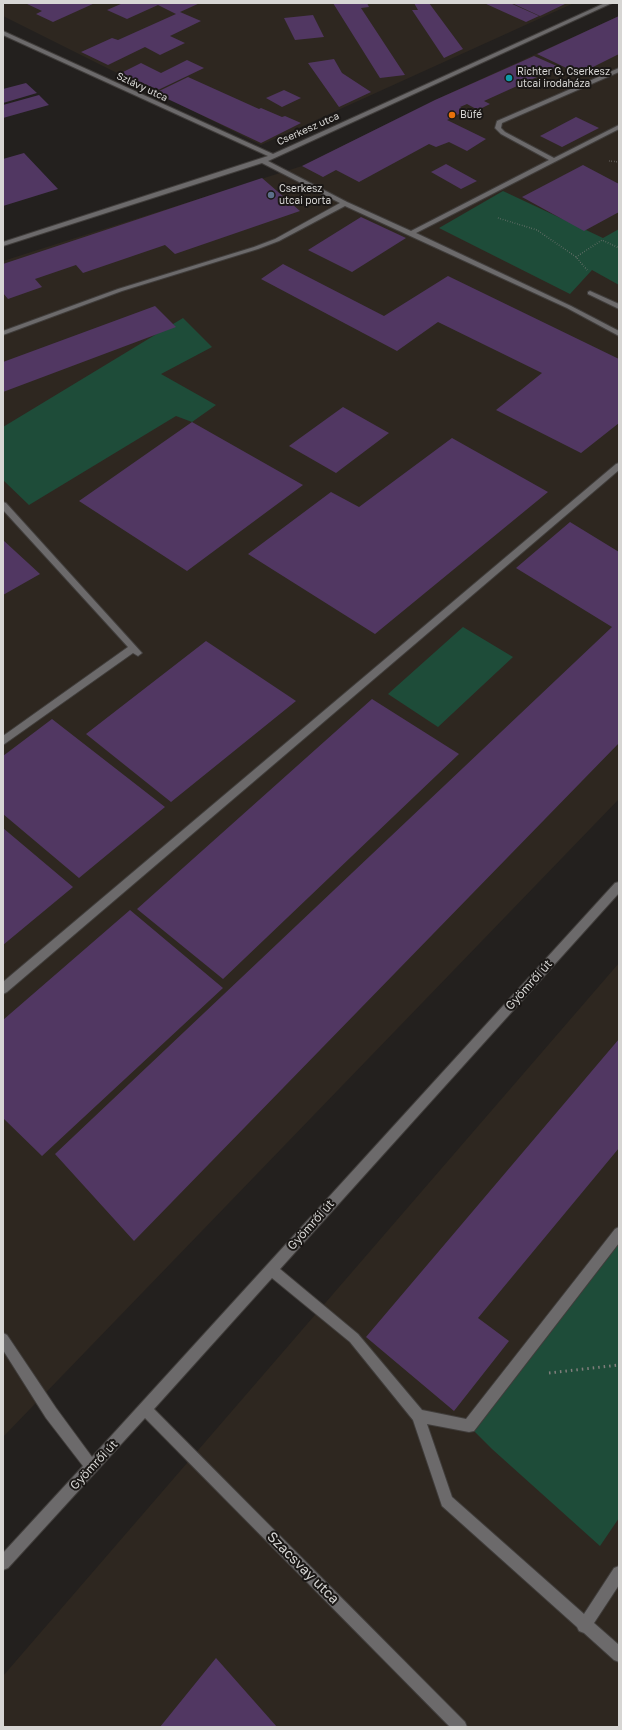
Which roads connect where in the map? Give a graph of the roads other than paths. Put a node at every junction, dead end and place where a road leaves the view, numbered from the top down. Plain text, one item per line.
1 (609, 3) edge
2 (3, 33) edge
3 (619, 70) edge
4 (619, 127) edge
5 (273, 156) junction
6 (263, 160) junction
7 (553, 160) junction
8 (345, 203) junction
9 (410, 234) junction
10 (3, 244) edge
11 (590, 293) road end
12 (619, 307) edge
13 (3, 333) edge
14 (619, 334) edge
15 (619, 466) edge
16 (3, 505) edge
17 (3, 741) edge
18 (619, 886) edge
19 (3, 989) edge
20 (619, 1233) edge
21 (272, 1269) junction
22 (3, 1339) edge
23 (145, 1409) junction
24 (418, 1416) junction
25 (92, 1467) junction
26 (3, 1563) edge
27 (619, 1573) edge
28 (584, 1626) junction
29 (619, 1655) edge
30 (460, 1727) edge

1 - 5 street, Cserkesz utca
2 - 5 street, Szlávy utca
3 - 7 street
4 - 7 street
5 - 6 street, Cserkesz utca
6 - 8 street
6 - 10 street, Cserkesz utca
7 - 9 street
8 - 9 street
8 - 13 street
9 - 14 street
11 - 12 street
15 - 19 street
16 - 17 street
18 - 21 street, Gyömrői út
20 - 24 street
21 - 23 street, Gyömrői út
21 - 24 street
22 - 25 street
23 - 25 street, Gyömrői út
23 - 30 street, Szacsvay utca
24 - 28 street
25 - 26 street, Gyömrői út
27 - 28 street
28 - 29 street

